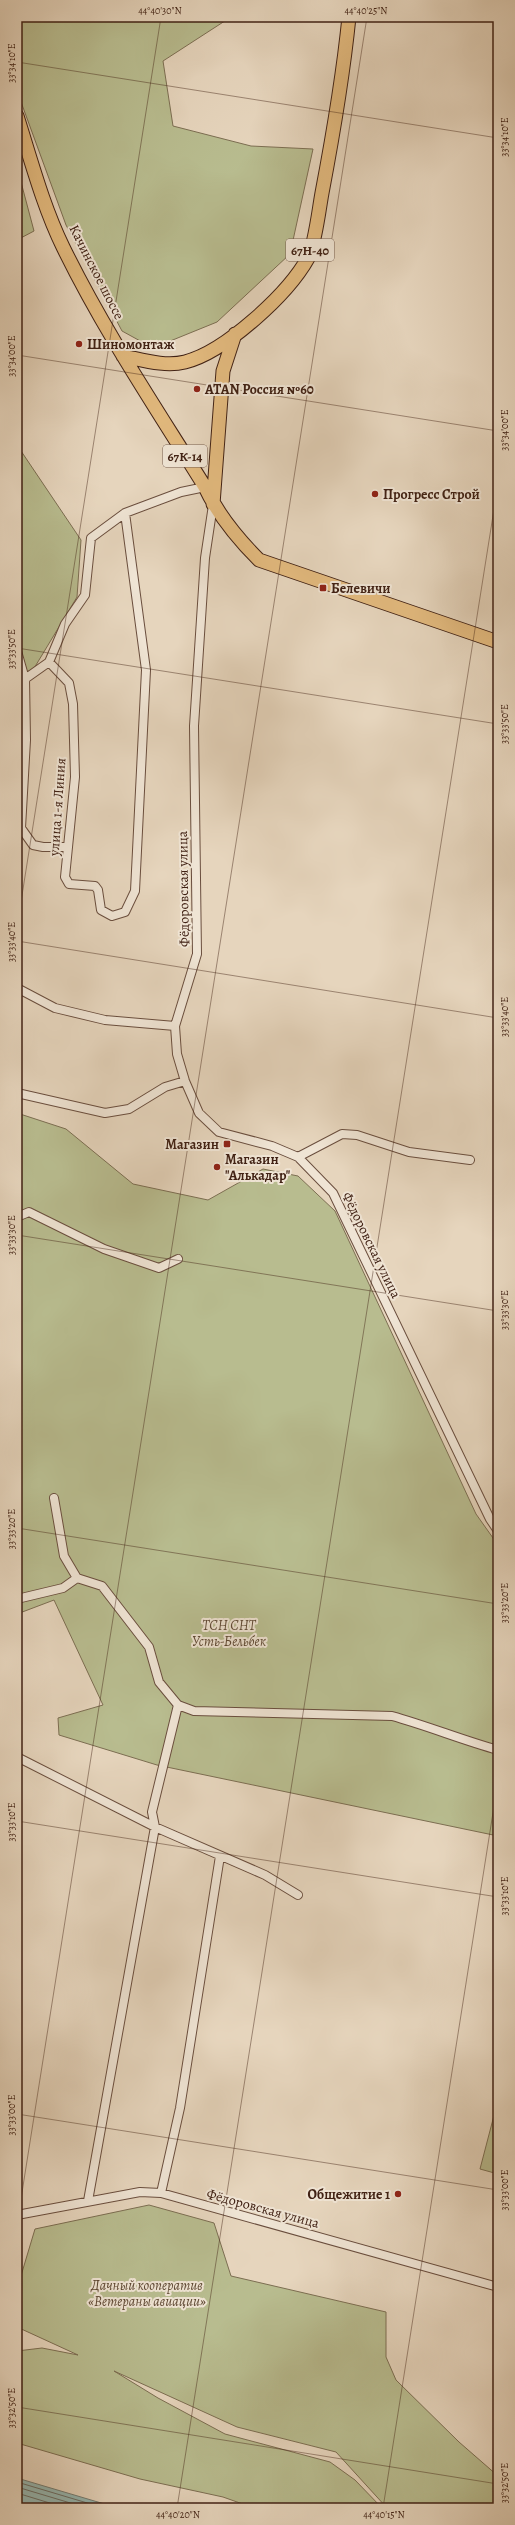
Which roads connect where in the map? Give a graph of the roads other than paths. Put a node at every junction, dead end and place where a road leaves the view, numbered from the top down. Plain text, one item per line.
1 (348, 17) edge
2 (17, 116) edge
3 (235, 334) junction
4 (122, 356) junction
5 (205, 487) junction
6 (213, 505) junction
7 (124, 513) junction
8 (498, 642) edge
9 (17, 651) edge
10 (49, 662) junction
11 (21, 679) edge
12 (20, 780) edge
13 (68, 847) junction
14 (17, 988) edge
15 (175, 1026) junction
16 (185, 1081) junction
17 (17, 1093) edge
18 (298, 1157) junction
19 (470, 1160) dead end
20 (17, 1217) edge
21 (178, 1259) dead end
22 (54, 1498) dead end
23 (498, 1531) edge
24 (77, 1578) junction
25 (17, 1599) edge
26 (178, 1705) junction
27 (498, 1750) edge
28 (17, 1757) edge
29 (155, 1827) junction
30 (220, 1856) junction
31 (298, 1895) dead end
32 (162, 2193) junction
33 (88, 2201) junction
34 (17, 2215) edge
35 (498, 2287) edge

1 - 3 main road, 67H-40
2 - 4 main road, Качинское шоссе / 67К-14
3 - 4 main road, 67H-40
3 - 6 main road
4 - 5 main road, Качинское шоссе / 67К-14
5 - 6 main road, Качинское шоссе / 67К-14
5 - 7 street
6 - 8 main road, Качинское шоссе / 67К-14
6 - 15 street, Фёдоровская улица
7 - 10 street
7 - 13 street, улица 1-я Линия
9 - 11 street
10 - 11 street
10 - 13 street, улица 1-я Линия
11 - 12 street
12 - 13 street
14 - 15 street
15 - 16 street, Фёдоровская улица
16 - 17 street
16 - 18 street, Фёдоровская улица
18 - 19 street
18 - 23 street, Фёдоровская улица
20 - 21 street
22 - 24 street
24 - 25 street
24 - 26 street
26 - 27 street
26 - 29 street
28 - 29 street
29 - 30 street
29 - 33 street
30 - 31 street
30 - 32 street
32 - 33 street, Фёдоровская улица
32 - 35 street, Фёдоровская улица
33 - 34 street, Фёдоровская улица

